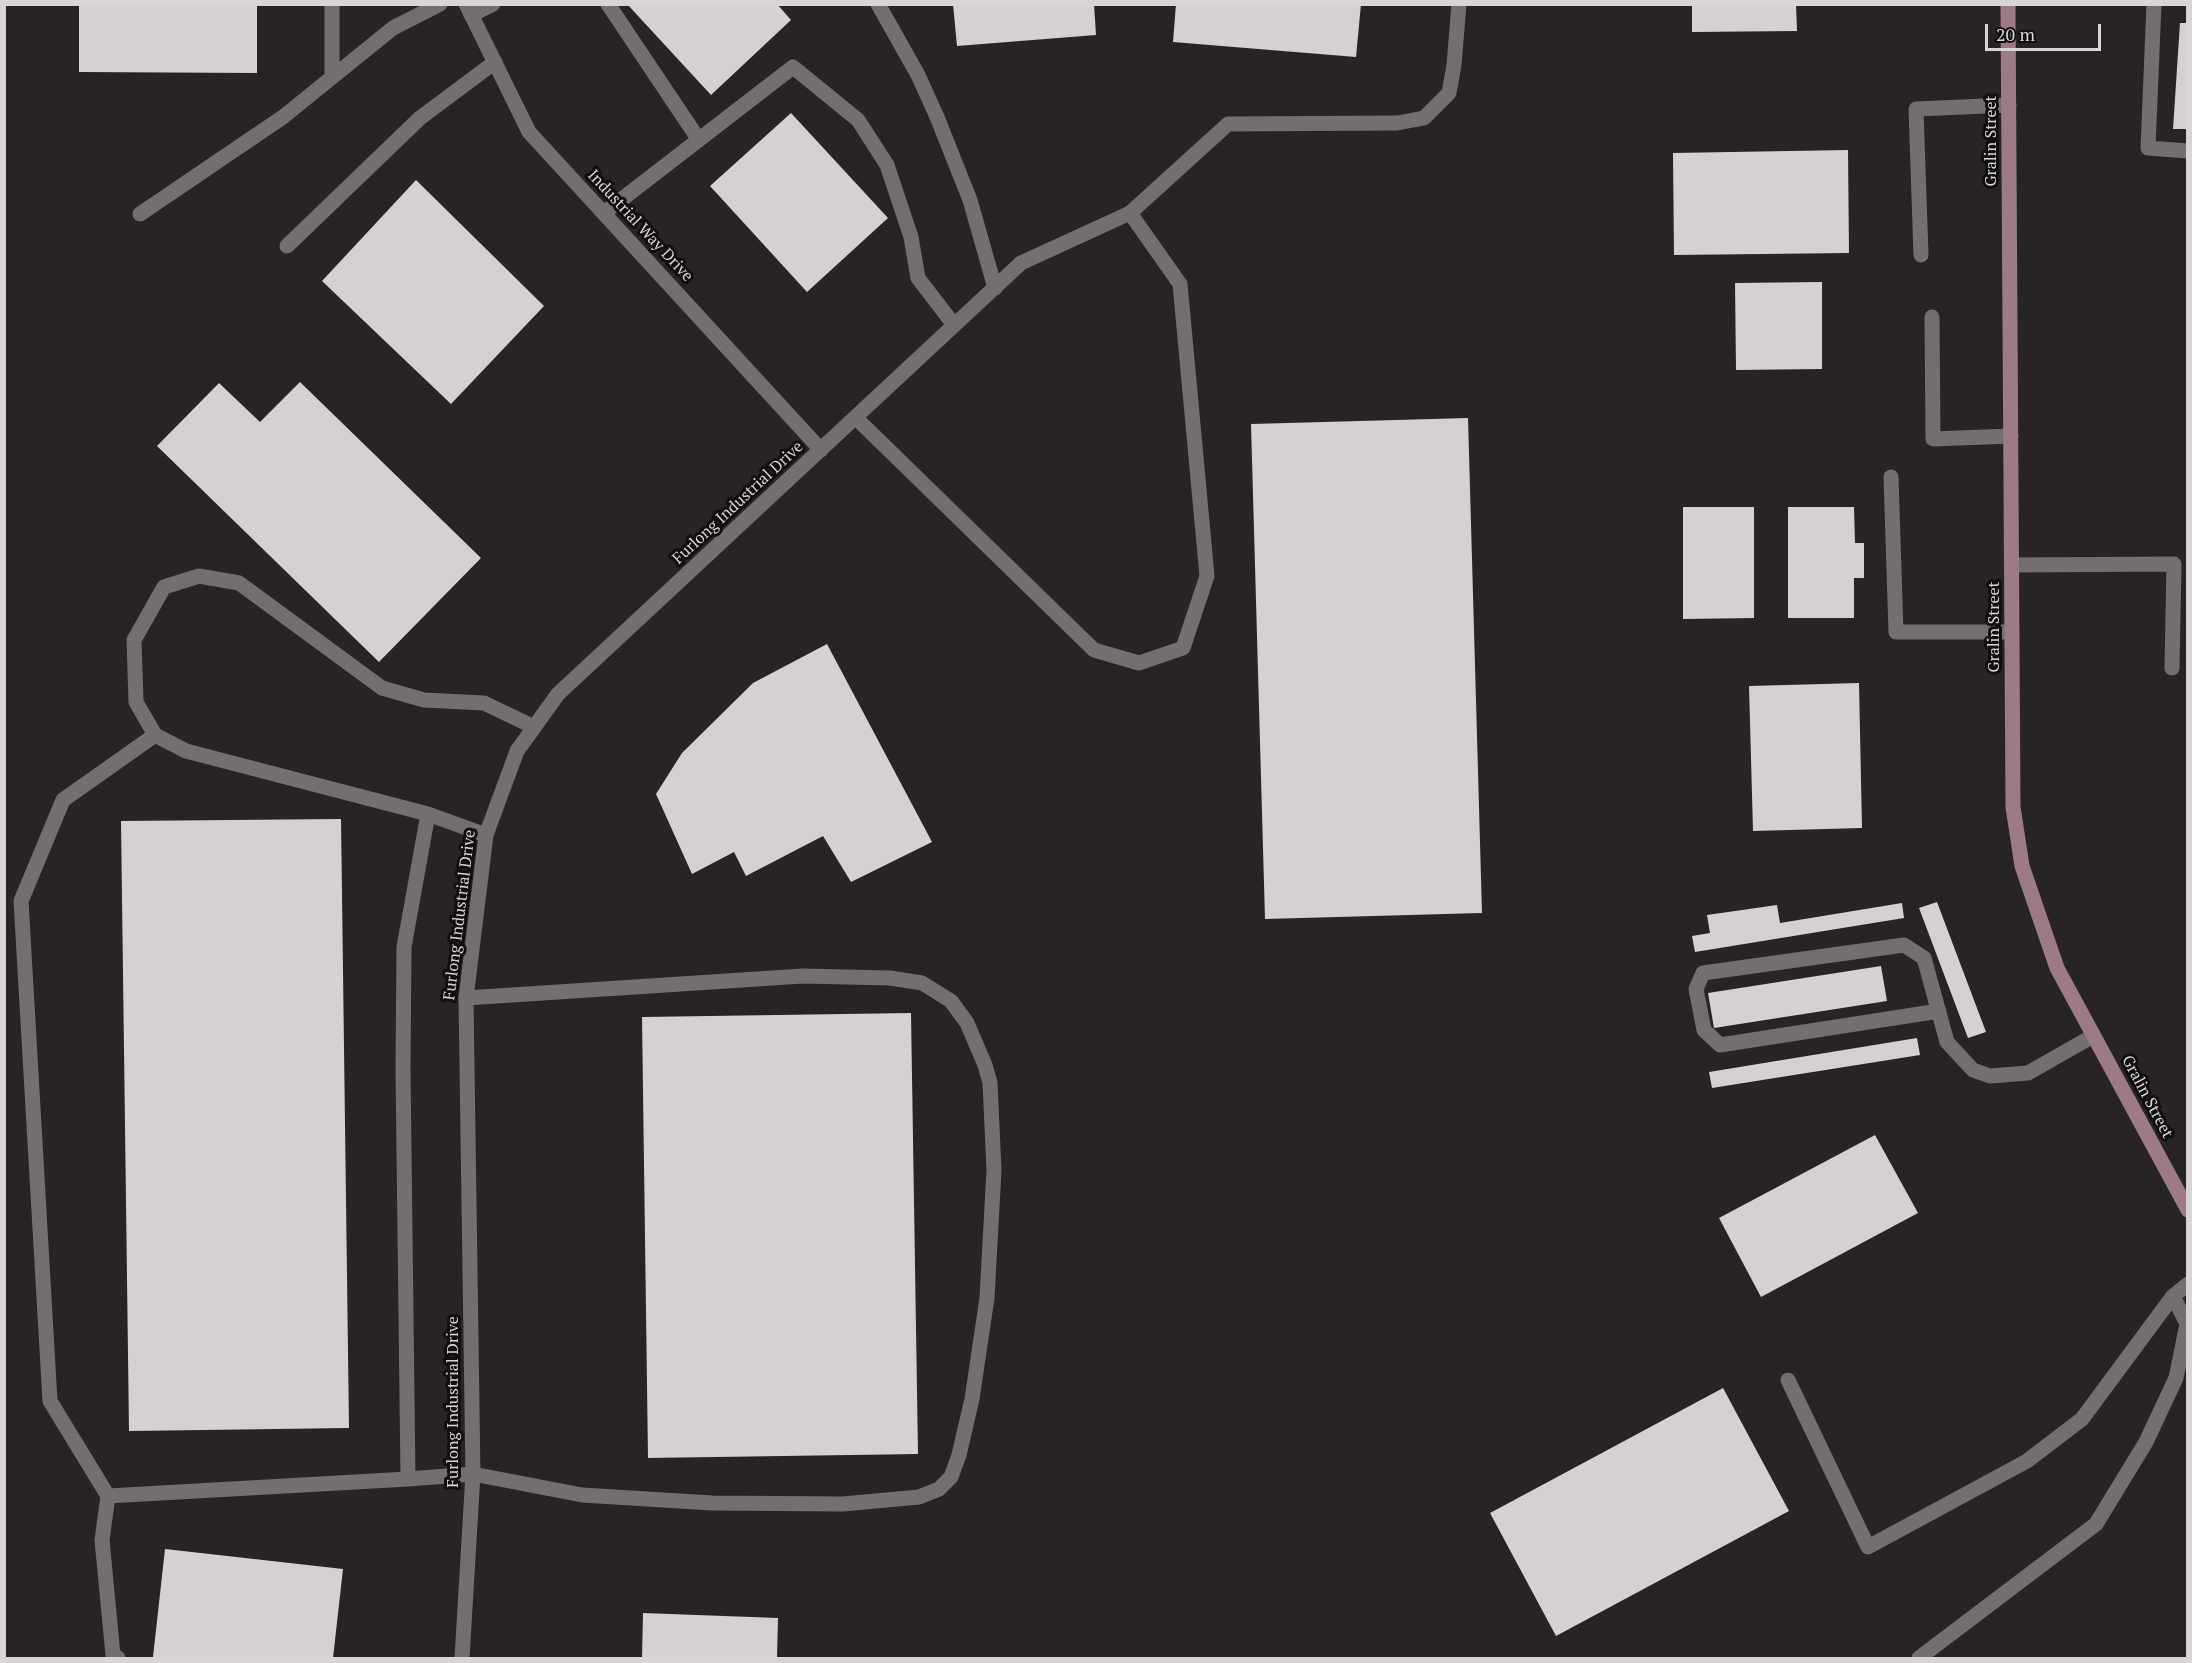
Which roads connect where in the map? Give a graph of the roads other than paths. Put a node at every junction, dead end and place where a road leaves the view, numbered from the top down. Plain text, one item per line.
1 (332, 4) edge
2 (440, 4) edge
3 (493, 4) edge
4 (608, 4) edge
5 (879, 4) edge
6 (1459, 4) edge
7 (2008, 4) edge
8 (2154, 4) edge
9 (469, 10) edge
10 (495, 63) junction
11 (332, 77) junction
12 (2009, 105) junction
13 (699, 140) junction
14 (2187, 151) edge
15 (604, 213) junction
16 (1130, 213) junction
17 (140, 214) dead end
18 (287, 246) dead end
19 (1921, 255) dead end
20 (995, 288) junction
21 (1932, 316) dead end
22 (954, 325) junction
23 (856, 418) junction
24 (2011, 436) junction
25 (821, 450) junction
26 (1891, 477) dead end
27 (2012, 565) junction
28 (2012, 632) junction
29 (2172, 668) dead end
30 (534, 727) junction
31 (155, 735) junction
32 (428, 814) junction
33 (486, 835) junction
34 (466, 998) junction
35 (1939, 1011) junction
36 (2093, 1036) junction
37 (2187, 1210) edge
38 (2187, 1284) edge
39 (2173, 1296) junction
40 (1788, 1380) dead end
41 (473, 1474) junction
42 (408, 1479) junction
43 (108, 1496) junction
44 (118, 1659) edge
45 (462, 1659) edge
46 (1919, 1659) edge

1 - 11 street
2 - 11 street
3 - 9 street
4 - 13 street
5 - 20 street
6 - 16 street, Furlong Industrial Drive
7 - 12 street, Gralin Street
8 - 14 street
9 - 10 street, Industrial Way Drive
10 - 15 street, Industrial Way Drive
10 - 18 street
11 - 17 street
12 - 19 street
12 - 24 street, Gralin Street
13 - 15 street
13 - 22 street
15 - 25 street, Industrial Way Drive
16 - 20 street, Furlong Industrial Drive
16 - 23 street
20 - 22 street, Furlong Industrial Drive
21 - 24 street
22 - 23 street, Furlong Industrial Drive
23 - 25 street, Furlong Industrial Drive
24 - 27 street, Gralin Street
25 - 30 street, Furlong Industrial Drive
26 - 28 street
27 - 28 street, Gralin Street
27 - 29 street
28 - 36 street, Gralin Street
30 - 31 street
30 - 33 street, Furlong Industrial Drive
31 - 32 street
31 - 43 street
32 - 33 street
32 - 42 street
33 - 34 street, Furlong Industrial Drive
34 - 41 street, Furlong Industrial Drive
34 - 41 street
35 - 35 street
35 - 36 street
36 - 37 street, Gralin Street
38 - 39 street
39 - 40 street
39 - 46 street
41 - 42 street
41 - 45 street, Furlong Industrial Drive
42 - 43 street
43 - 44 street

